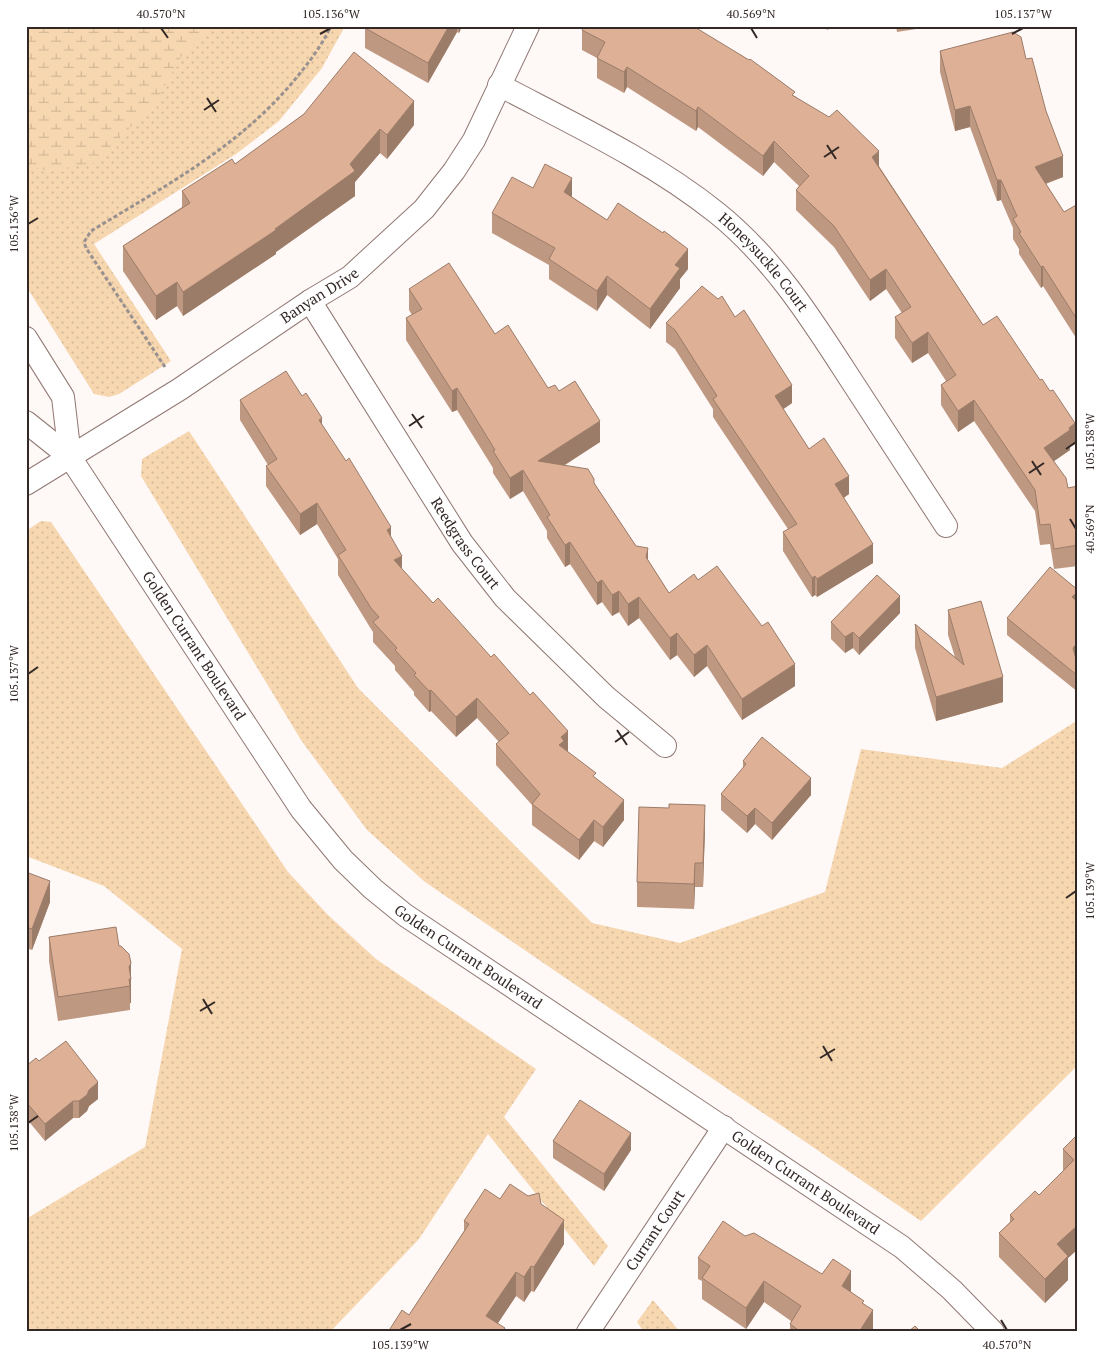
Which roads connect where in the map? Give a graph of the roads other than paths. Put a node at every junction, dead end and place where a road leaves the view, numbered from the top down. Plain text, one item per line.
1 (528, 26) edge
2 (499, 85) junction
3 (310, 301) junction
4 (26, 338) edge
5 (26, 422) edge
6 (70, 457) junction
7 (26, 484) edge
8 (946, 526) dead end
9 (665, 746) dead end
10 (724, 1127) junction
11 (588, 1332) edge
12 (994, 1332) edge

1 - 2 street, Banyan Drive
2 - 3 street, Banyan Drive
2 - 8 street, Honeysuckle Court
3 - 6 street, Banyan Drive
3 - 9 street, Reedgrass Court
4 - 6 street, Golden Currant Boulevard
5 - 6 street, Golden Currant Boulevard
6 - 7 street, Banyan Drive
6 - 10 street, Golden Currant Boulevard
10 - 11 street, Currant Court
10 - 12 street, Golden Currant Boulevard

